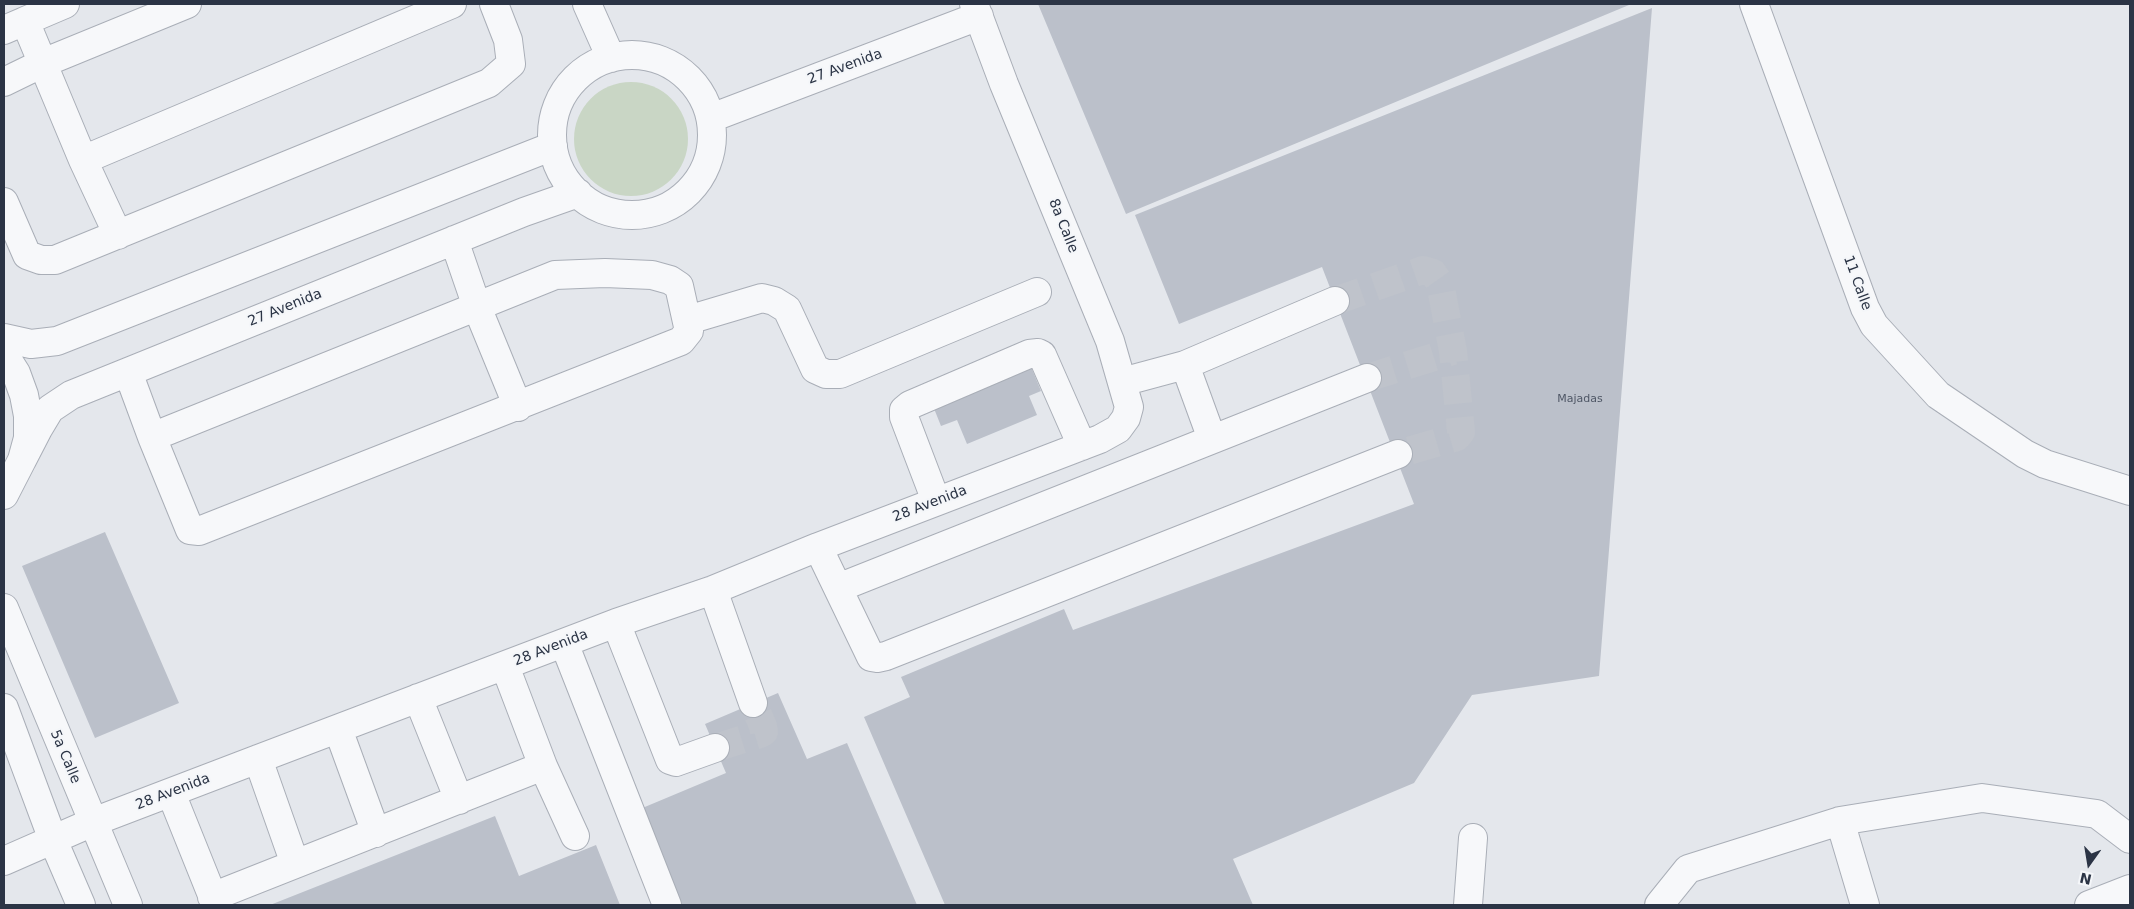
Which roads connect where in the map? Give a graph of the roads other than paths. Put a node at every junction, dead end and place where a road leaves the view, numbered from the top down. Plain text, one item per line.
1 (65, 4) edge
2 (187, 4) edge
3 (452, 4) edge
4 (494, 4) edge
5 (588, 4) edge
6 (1754, 4) edge
7 (972, 8) edge
8 (14, 25) edge
9 (611, 58) junction
10 (43, 63) junction
11 (4, 82) edge
12 (709, 111) junction
13 (553, 146) junction
14 (83, 160) junction
15 (578, 193) junction
16 (4, 202) edge
17 (118, 235) junction
18 (454, 240) junction
19 (1037, 292) dead end
20 (1335, 301) tunnel mouth
21 (477, 307) junction
22 (688, 320) junction
23 (4, 338) edge
24 (4, 354) edge
25 (1185, 365) junction
26 (128, 372) junction
27 (1367, 378) tunnel mouth
28 (1122, 382) junction
29 (518, 407) junction
30 (152, 437) junction
31 (1212, 439) junction
32 (1091, 443) junction
33 (1398, 454) tunnel mouth
34 (22, 460) junction
35 (2130, 491) edge
36 (4, 495) edge
37 (936, 502) junction
38 (818, 547) junction
39 (838, 588) junction
40 (713, 590) junction
41 (4, 608) edge
42 (616, 623) junction
43 (564, 643) junction
44 (505, 666) junction
45 (418, 698) junction
46 (752, 703) tunnel mouth
47 (4, 708) edge
48 (338, 729) junction
49 (715, 748) tunnel mouth
50 (258, 759) junction
51 (543, 766) junction
52 (14, 767) edge
53 (171, 793) junction
54 (459, 800) junction
55 (93, 822) junction
56 (1840, 822) junction
57 (376, 833) junction
58 (575, 836) dead end
59 (1473, 838) dead end
60 (2130, 839) edge
61 (53, 840) junction
62 (4, 861) edge
63 (295, 864) junction
64 (2122, 897) edge
65 (214, 901) edge
66 (81, 905) edge
67 (128, 905) edge
68 (666, 905) edge
69 (1468, 905) edge
70 (1659, 905) edge
71 (1865, 905) edge
72 (2089, 905) edge

1 - 8 street
2 - 10 street
3 - 14 street
4 - 17 street
5 - 9 street
6 - 35 street, 11 Calle
7 - 12 street, 27 Avenida
7 - 28 street, 8a Calle
8 - 10 street
9 - 12 street
9 - 13 street
10 - 11 street
10 - 14 street
12 - 15 street
13 - 15 street
13 - 23 street
14 - 17 street
15 - 18 street, 27 Avenida
16 - 17 street
18 - 21 street
18 - 26 street, 27 Avenida
19 - 22 street
20 - 25 street
21 - 22 street
21 - 29 street
21 - 30 street
22 - 29 street
24 - 34 street
25 - 28 street
25 - 31 street
26 - 30 street
26 - 34 street, 27 Avenida
27 - 31 street
28 - 32 street, 8a Calle
29 - 30 street
31 - 39 street
32 - 37 street, 28 Avenida
32 - 37 street
33 - 39 street
34 - 36 street
37 - 38 street, 28 Avenida
38 - 39 street
38 - 40 street, 28 Avenida
40 - 42 street, 28 Avenida
40 - 46 street
41 - 55 street, 5a Calle
42 - 43 street, 28 Avenida
42 - 49 street
43 - 44 street, 28 Avenida
43 - 68 street
44 - 45 street, 28 Avenida
44 - 51 street
45 - 48 street, 28 Avenida
45 - 54 street
47 - 52 street
48 - 50 street, 28 Avenida
48 - 57 street
50 - 53 street, 28 Avenida
50 - 63 street
51 - 54 street
51 - 58 street
52 - 61 street
53 - 55 street, 28 Avenida
53 - 65 street
54 - 57 street
55 - 61 street, 28 Avenida
55 - 67 street, 5a Calle
56 - 60 street
56 - 70 street
56 - 71 street
57 - 63 street
59 - 69 street
61 - 62 street, 28 Avenida
61 - 66 street
63 - 65 street
64 - 72 street

